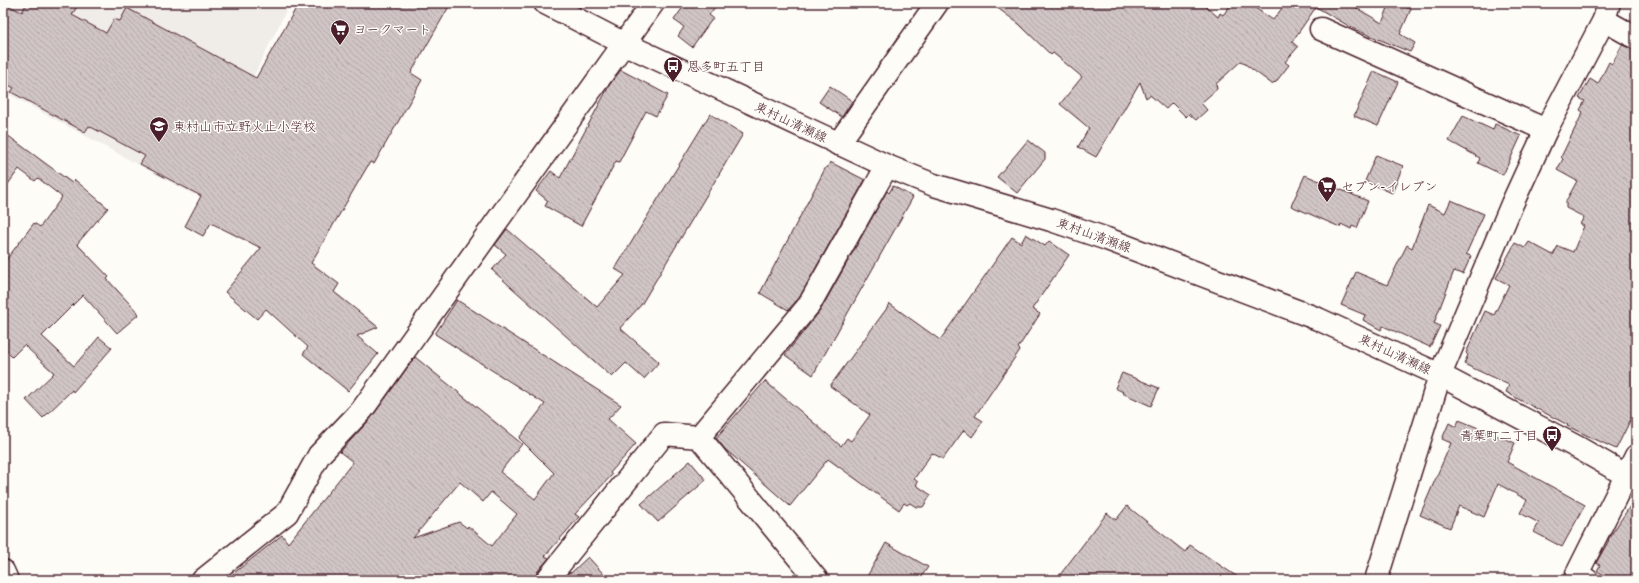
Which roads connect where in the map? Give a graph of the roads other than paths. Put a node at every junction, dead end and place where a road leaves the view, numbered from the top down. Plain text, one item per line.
1 (545, 3) edge
2 (653, 3) edge
3 (937, 3) edge
4 (1606, 12) edge
5 (1322, 29) dead end
6 (1636, 38) edge
7 (623, 43) junction
8 (1546, 130) junction
9 (838, 144) junction
10 (887, 166) junction
11 (1440, 375) junction
12 (699, 437) junction
13 (1636, 456) edge
14 (1631, 479) edge
15 (3, 571) edge
16 (7, 580) edge
17 (203, 580) edge
18 (547, 580) edge
19 (817, 580) edge
20 (1376, 580) edge
21 (1586, 580) edge

1 - 7 street, 東村山清瀬線
2 - 7 street
3 - 9 street
4 - 6 street
4 - 8 street
5 - 8 street
7 - 9 street, 東村山清瀬線
7 - 17 street
8 - 11 street
9 - 10 street, 東村山清瀬線
10 - 11 street, 東村山清瀬線
10 - 12 street
11 - 14 street, 東村山清瀬線
11 - 20 street
12 - 18 street
12 - 19 street
13 - 14 street
14 - 21 street
15 - 16 street

